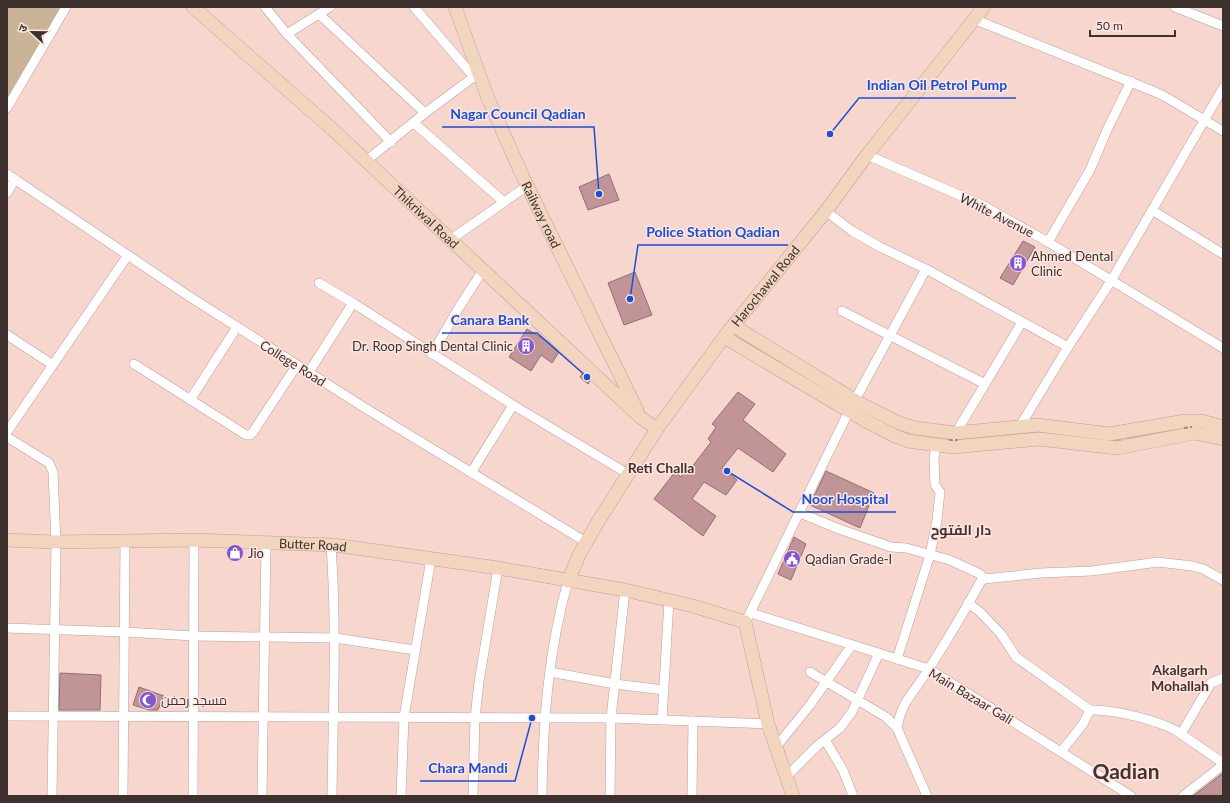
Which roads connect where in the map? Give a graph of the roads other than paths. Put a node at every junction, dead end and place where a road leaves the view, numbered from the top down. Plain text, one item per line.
1 (66, 7) edge
2 (194, 7) edge
3 (266, 7) edge
4 (330, 7) edge
5 (414, 7) edge
6 (455, 7) edge
7 (984, 7) edge
8 (1175, 7) edge
9 (319, 14) junction
10 (976, 20) junction
11 (1223, 26) edge
12 (287, 34) junction
13 (476, 75) junction
14 (1131, 81) junction
15 (1223, 88) edge
16 (7, 108) edge
17 (426, 113) junction
18 (1204, 120) junction
19 (414, 123) junction
20 (1223, 131) edge
21 (391, 142) junction
22 (867, 155) junction
23 (366, 161) junction
24 (7, 174) edge
25 (15, 179) junction
26 (527, 186) junction
27 (7, 193) edge
28 (504, 202) junction
29 (1152, 210) junction
30 (826, 211) junction
31 (450, 240) junction
32 (1048, 242) junction
33 (1223, 254) edge
34 (128, 255) junction
35 (926, 269) junction
36 (483, 270) junction
37 (1111, 280) junction
38 (319, 283) dead end
39 (353, 303) junction
40 (842, 311) dead end
41 (1022, 322) junction
42 (734, 326) junction
43 (237, 327) junction
44 (7, 336) edge
45 (890, 336) junction
46 (724, 337) junction
47 (1068, 347) junction
48 (1223, 348) edge
49 (432, 354) junction
50 (53, 364) junction
51 (134, 364) dead end
52 (297, 365) junction
53 (309, 372) junction
54 (985, 384) junction
55 (190, 400) junction
56 (513, 405) junction
57 (852, 405) junction
58 (640, 417) junction
59 (1187, 427) junction
60 (1223, 427) edge
61 (657, 429) junction
62 (1029, 430) junction
63 (7, 432) edge
64 (7, 437) edge
65 (1223, 439) edge
66 (953, 440) junction
67 (936, 446) junction
68 (471, 473) junction
69 (628, 474) junction
70 (800, 513) junction
71 (7, 540) edge
72 (194, 540) junction
73 (125, 541) junction
74 (56, 542) junction
75 (586, 542) junction
76 (266, 543) junction
77 (331, 545) junction
78 (930, 554) junction
79 (431, 559) junction
80 (498, 568) junction
81 (984, 579) junction
82 (568, 580) junction
83 (1223, 580) edge
84 (625, 590) junction
85 (669, 600) junction
86 (968, 603) junction
87 (748, 617) junction
88 (7, 628) edge
89 (54, 629) junction
90 (125, 632) junction
91 (194, 636) junction
92 (265, 637) junction
93 (335, 638) junction
94 (852, 645) junction
95 (415, 650) junction
96 (879, 653) junction
97 (897, 659) junction
98 (929, 668) junction
99 (550, 672) junction
100 (810, 672) dead end
101 (1223, 678) edge
102 (826, 681) junction
103 (615, 684) junction
104 (664, 690) junction
105 (858, 700) junction
106 (1090, 710) junction
107 (7, 716) edge
108 (53, 716) junction
109 (124, 716) junction
110 (193, 717) junction
111 (263, 717) junction
112 (333, 717) junction
113 (404, 717) junction
114 (475, 718) junction
115 (544, 718) junction
116 (611, 718) junction
117 (662, 720) junction
118 (693, 721) junction
119 (768, 724) junction
120 (897, 728) junction
121 (1181, 734) junction
122 (825, 740) junction
123 (776, 747) junction
124 (1062, 752) junction
125 (1223, 764) edge
126 (787, 776) junction
127 (52, 796) edge
128 (123, 796) edge
129 (193, 796) edge
130 (262, 796) edge
131 (332, 796) edge
132 (401, 796) edge
133 (473, 796) edge
134 (542, 796) edge
135 (610, 796) edge
136 (692, 796) edge
137 (791, 796) edge
138 (853, 796) edge
139 (927, 796) edge
140 (1131, 796) edge
141 (1183, 796) edge

1 - 16 street
2 - 23 main road, Thikriwal Road
3 - 12 street
4 - 9 street
5 - 13 street
6 - 13 main road, Railway road
7 - 10 main road, Harochawal Road
8 - 11 street
9 - 12 street
9 - 17 street
10 - 14 street
10 - 22 main road, Harochawal Road
12 - 21 street
13 - 17 street
13 - 26 main road, Railway road
14 - 18 street
14 - 32 street
15 - 18 street
17 - 19 street
18 - 20 street
18 - 29 street
19 - 21 street
19 - 28 street
21 - 23 street
22 - 30 main road, Harochawal Road
22 - 32 street, White Avenue
23 - 31 main road, Thikriwal Road
24 - 25 street, College Road
25 - 27 street
25 - 34 street, College Road
26 - 28 street
26 - 58 main road, Railway road
28 - 31 street
29 - 33 street
29 - 37 street
30 - 35 street
30 - 42 main road, Harochawal Road
31 - 36 main road, Thikriwal Road
32 - 37 street, White Avenue
34 - 43 street, College Road
34 - 50 street
35 - 41 street
35 - 45 street
36 - 49 street
36 - 58 main road, Thikriwal Road
37 - 47 street
37 - 48 street, White Avenue
38 - 39 street
39 - 49 street
39 - 53 street
40 - 45 street
41 - 47 street
41 - 54 street
42 - 46 main road, Harochawal Road
42 - 57 main road
43 - 52 street, College Road
43 - 55 street
44 - 50 street
45 - 54 street
45 - 57 street
46 - 57 main road
46 - 61 main road, Harochawal Road
47 - 62 street
49 - 56 street
50 - 63 street
51 - 55 street
52 - 53 street, College Road
52 - 55 street
53 - 68 street, College Road
54 - 66 street
56 - 68 street
56 - 69 street
57 - 66 main road
57 - 67 main road
57 - 70 street
58 - 61 main road, Thikriwal Road
59 - 60 main road
59 - 62 main road
59 - 65 main road
61 - 69 main road, Harochawal Road
62 - 66 main road
62 - 66 main road
64 - 74 street
66 - 67 main road
67 - 78 street
68 - 75 street, College Road
69 - 75 main road, Harochawal Road
70 - 78 street
70 - 87 street
71 - 74 main road, Butter Road
72 - 73 main road, Butter Road
72 - 76 main road, Butter Road
72 - 91 street
73 - 74 main road, Butter Road
73 - 90 street
74 - 89 street
75 - 82 main road, Harochawal Road
76 - 77 main road, Butter Road
76 - 92 street
77 - 79 main road, Butter Road
77 - 93 street
78 - 81 street
78 - 97 street
79 - 80 main road, Butter Road
79 - 95 street
80 - 82 main road, Butter Road
80 - 114 street
81 - 83 street
81 - 86 street
82 - 84 main road, Butter Road
82 - 99 street
84 - 85 main road, Butter Road
84 - 103 street
85 - 87 main road, Butter Road
85 - 104 street
86 - 98 street
86 - 106 street
87 - 94 street, Main Bazaar Gali
87 - 119 main road
88 - 89 street
89 - 90 street
89 - 108 street
90 - 91 street
90 - 109 street
91 - 92 street
91 - 110 street
92 - 93 street
92 - 111 street
93 - 95 street
93 - 112 street
94 - 96 street, Main Bazaar Gali
94 - 102 street
95 - 113 street
96 - 97 street, Main Bazaar Gali
96 - 105 street
97 - 98 street, Main Bazaar Gali
98 - 120 street
98 - 124 street, Main Bazaar Gali
99 - 103 street
99 - 115 street
100 - 102 street
101 - 121 street
102 - 105 street
102 - 123 street
103 - 104 street
103 - 116 street
104 - 117 street
105 - 120 street
105 - 122 street
106 - 121 street
106 - 124 street
107 - 108 street
108 - 109 street
108 - 127 street
109 - 110 street
109 - 128 street
110 - 111 street
110 - 129 street
111 - 112 street
111 - 130 street
112 - 113 street
112 - 131 street
113 - 114 street
113 - 132 street
114 - 115 street
114 - 133 street
115 - 116 street
115 - 134 street
116 - 117 street
116 - 135 street
117 - 118 street
118 - 119 street
118 - 136 street
119 - 123 main road
120 - 139 street
121 - 125 street
122 - 126 street
122 - 138 street
123 - 126 main road
124 - 140 street, Main Bazaar Gali
125 - 141 street
126 - 137 main road

